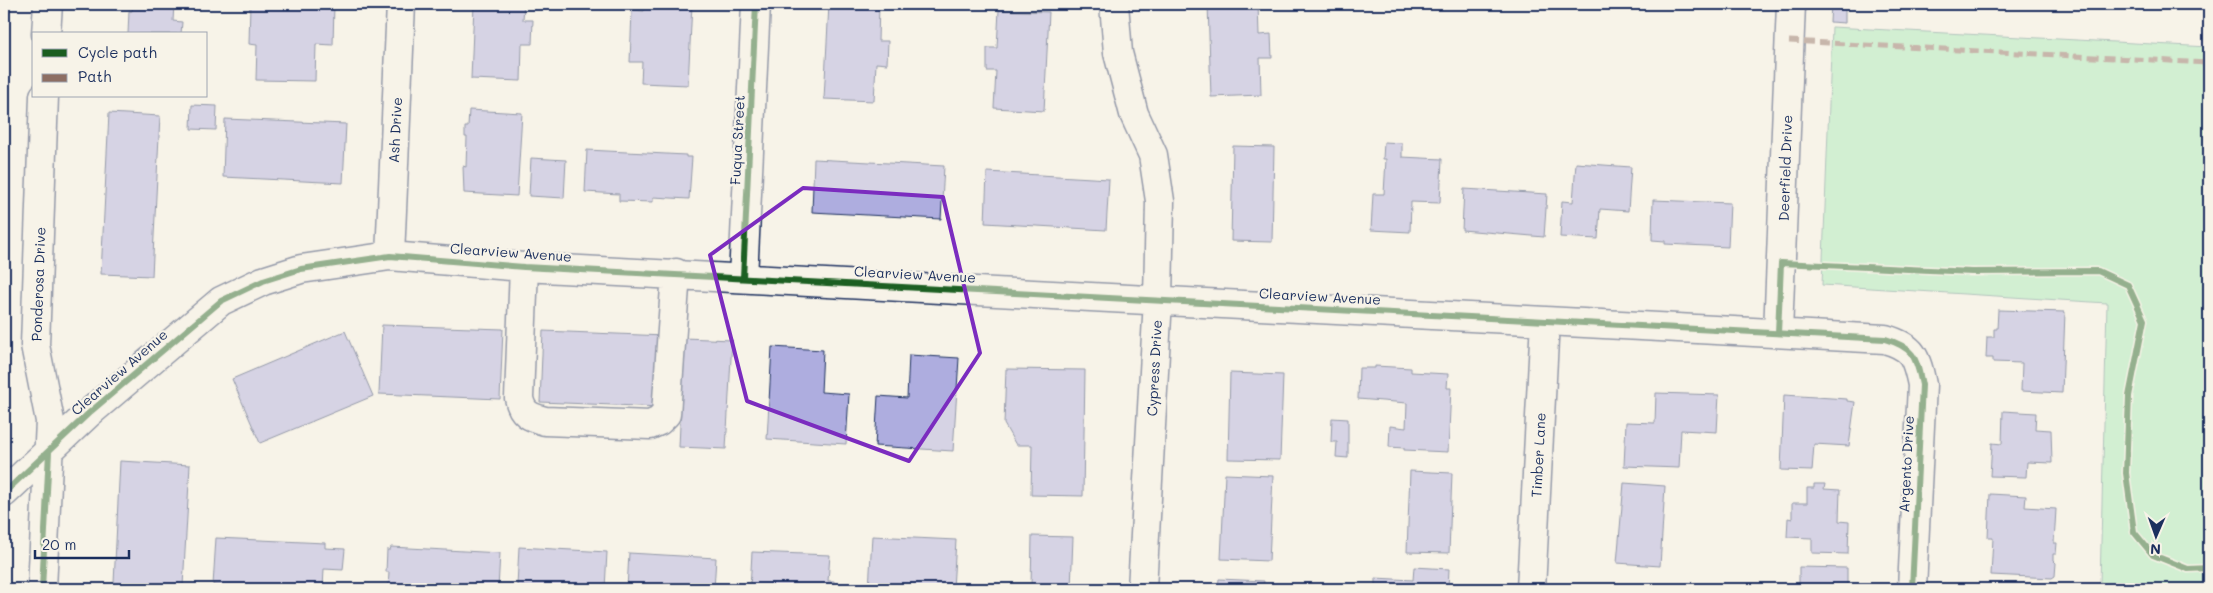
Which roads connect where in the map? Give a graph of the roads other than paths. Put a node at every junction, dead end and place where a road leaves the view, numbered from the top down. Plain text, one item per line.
1 (48, 4) edge
2 (401, 4) edge
3 (756, 4) edge
4 (1114, 4) edge
5 (1791, 4) edge
6 (46, 32) edge
7 (44, 98) edge
8 (390, 256) junction
9 (524, 266) junction
10 (676, 273) junction
11 (743, 278) junction
12 (1158, 298) junction
13 (1545, 321) junction
14 (1778, 333) junction
15 (1904, 344) joint
16 (49, 452) junction
17 (4, 492) edge
18 (42, 589) edge
19 (1142, 589) edge
20 (1532, 589) edge
21 (1912, 589) edge

1 - 6 street
2 - 8 street, Ash Drive
3 - 11 street, Fuqua Street
4 - 12 street, Cypress Drive
5 - 14 street, Deerfield Drive
7 - 16 street, Ponderosa Drive
8 - 9 street, Clearview Avenue
8 - 16 street, Clearview Avenue
9 - 10 street, Clearview Avenue
9 - 10 street
10 - 11 street, Clearview Avenue
11 - 12 street, Clearview Avenue
12 - 13 street, Clearview Avenue
12 - 19 street, Cypress Drive
13 - 14 street, Clearview Avenue
13 - 20 street, Timber Lane
14 - 15 street, Clearview Avenue
15 - 21 street, Argento Drive
16 - 17 street, Clearview Avenue
16 - 18 street, Ponderosa Drive

